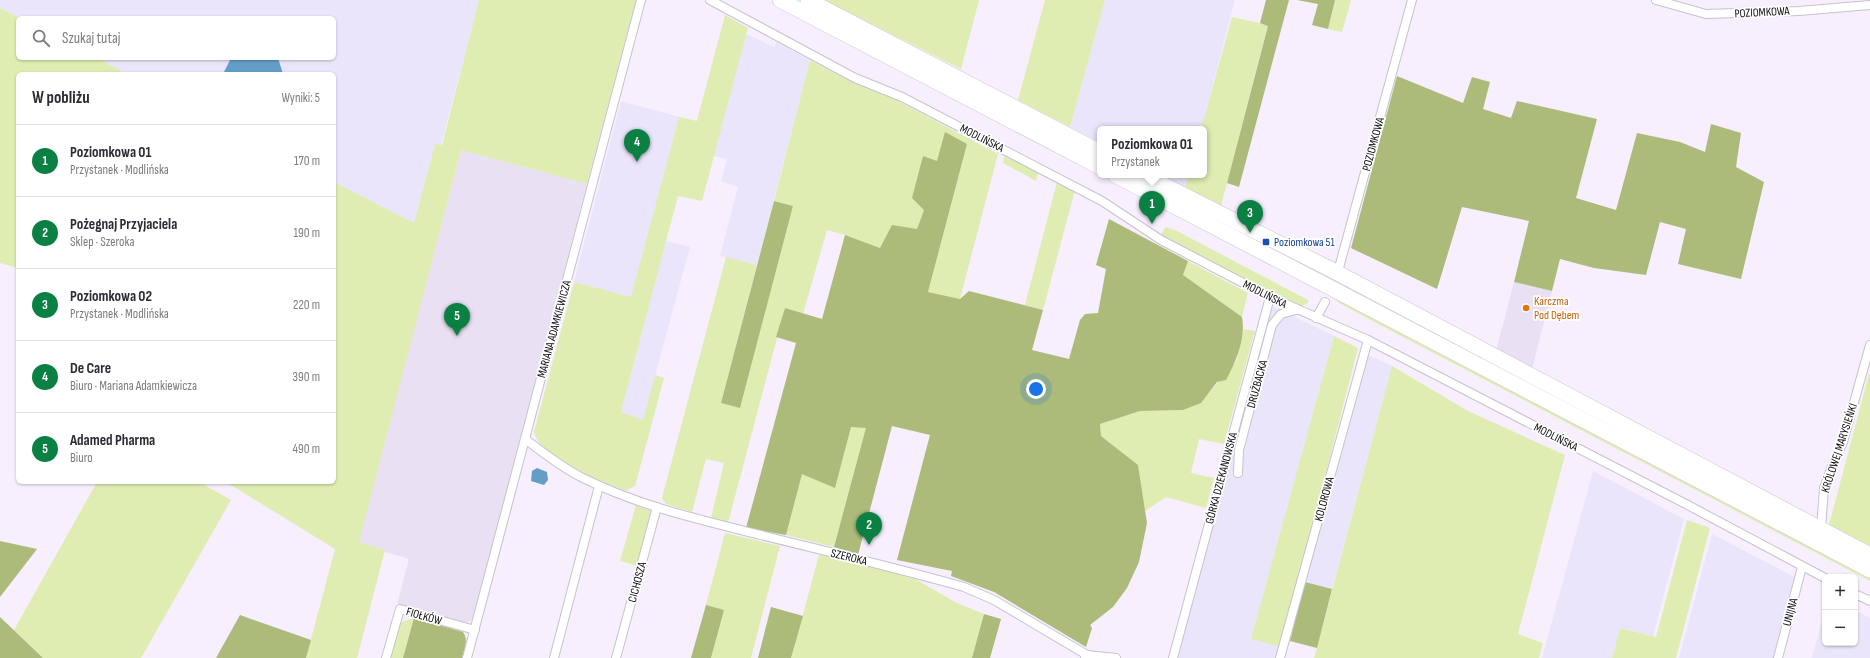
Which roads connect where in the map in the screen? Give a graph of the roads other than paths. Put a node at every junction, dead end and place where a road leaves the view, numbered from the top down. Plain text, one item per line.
1 (640, 0) edge
2 (710, 0) edge
3 (780, 0) edge
4 (808, 0) edge
5 (1412, 0) edge
6 (1656, 0) edge
7 (1870, 5) edge
8 (1097, 150) edge
9 (1097, 165) edge
10 (1121, 178) edge
11 (1150, 178) edge
12 (1338, 273) junction
13 (1331, 288) junction
14 (1270, 297) junction
15 (1325, 302) dead end
16 (1296, 310) junction
17 (1316, 318) junction
18 (1368, 340) junction
19 (1870, 345) edge
20 (525, 439) junction
21 (1238, 473) dead end
22 (599, 486) junction
23 (657, 507) junction
24 (1820, 536) junction
25 (1870, 554) edge
26 (1802, 567) junction
27 (1870, 570) edge
28 (1822, 577) edge
29 (1858, 595) edge
30 (1870, 601) edge
31 (475, 630) junction
32 (1086, 657) edge
33 (386, 658) edge
34 (467, 658) edge
35 (554, 658) edge
36 (616, 658) edge
37 (1116, 658) edge
38 (1173, 658) edge
39 (1280, 658) edge
40 (1778, 658) edge

1 - 20 street, MARIANA ADAMKIEWICZA
2 - 14 street, MODLIŃSKA
3 - 9 highway
4 - 8 highway
5 - 12 street, POZIOMKOWA
6 - 7 street, POZIOMKOWA
10 - 13 highway
11 - 12 highway
12 - 13 street, POZIOMKOWA
12 - 24 highway
13 - 24 highway
14 - 16 street, MODLIŃSKA
14 - 38 street, GÓRKA DZIEKANOWSKA
15 - 17 street
16 - 17 street, MODLIŃSKA
16 - 21 street, DRUŻBACKA
17 - 18 street, MODLIŃSKA
18 - 26 street, MODLIŃSKA
18 - 39 street, KOLOROWA
19 - 24 street, KRÓLOWEJ MARYSIEŃKI
20 - 22 street, SZEROKA
20 - 31 street, MARIANA ADAMKIEWICZA
22 - 23 street, SZEROKA
22 - 35 street
23 - 32 street, SZEROKA
23 - 36 street, CICHOSZA
24 - 25 highway
24 - 27 highway
26 - 28 street, MODLIŃSKA
26 - 40 street, UNIJNA
29 - 30 street
31 - 33 street, FIOŁKÓW
31 - 34 street, MARIANA ADAMKIEWICZA
32 - 37 street

